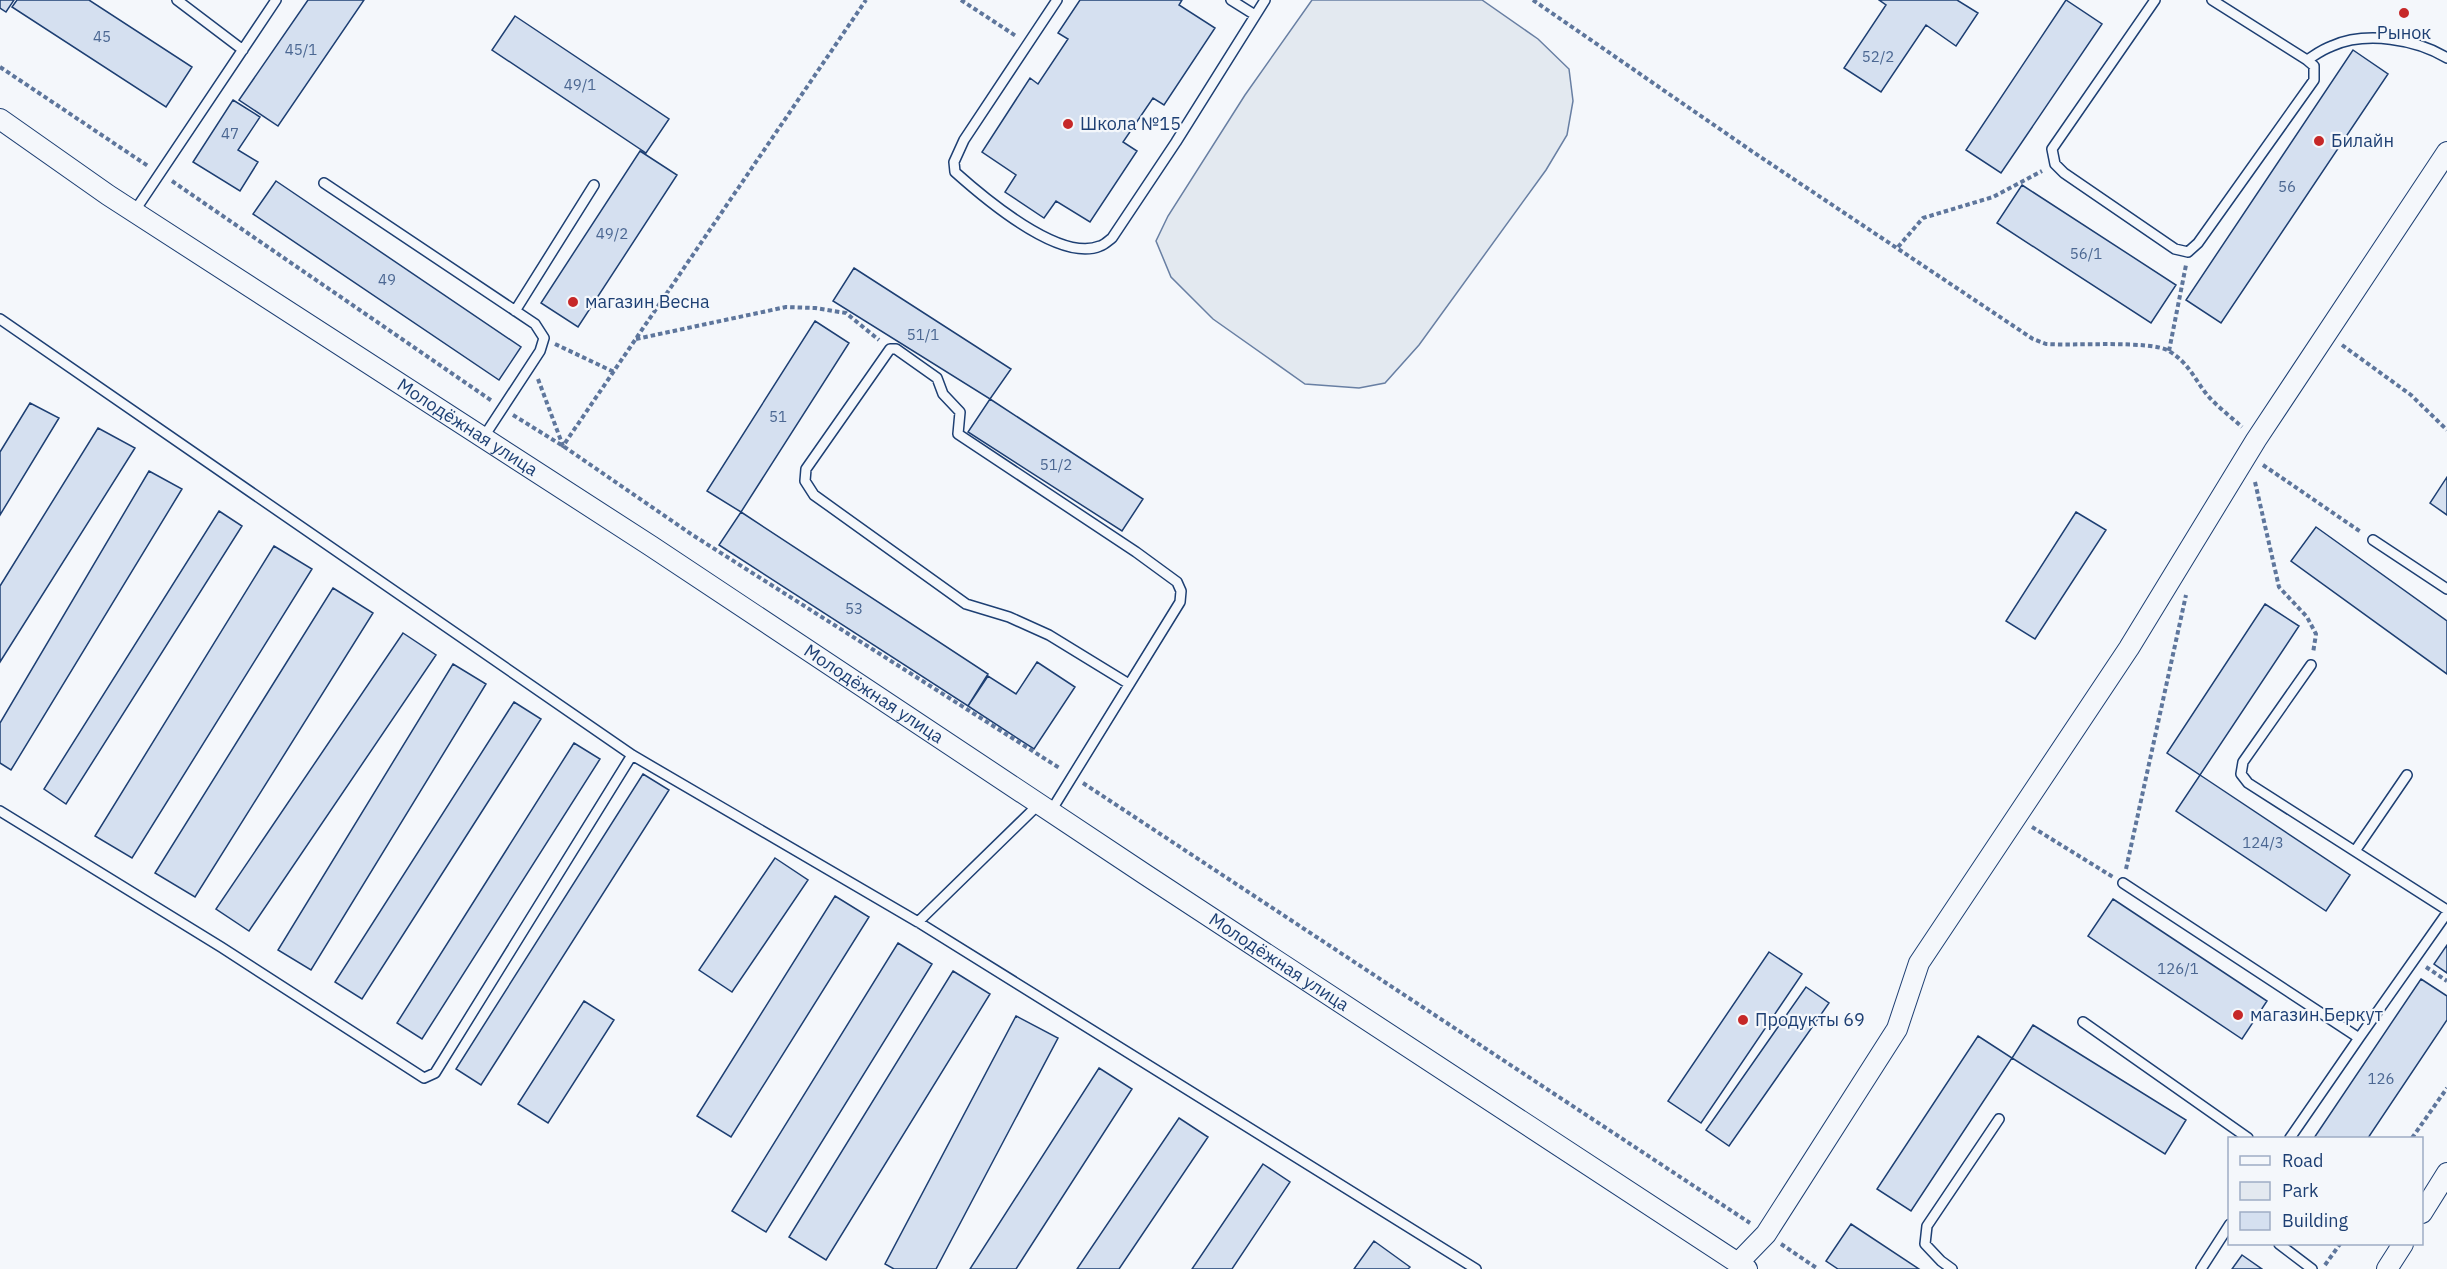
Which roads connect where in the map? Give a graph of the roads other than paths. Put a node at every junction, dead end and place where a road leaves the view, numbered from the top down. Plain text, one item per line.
1 (177, 0) edge
2 (276, 0) edge
3 (1057, 0) edge
4 (1231, 0) edge
5 (1265, 0) edge
6 (2155, 0) edge
7 (2212, 0) edge
8 (1255, 15) junction
9 (243, 50) junction
10 (2447, 58) edge
11 (2307, 60) junction
12 (0, 119) edge
13 (2447, 152) edge
14 (324, 183) dead end
15 (594, 185) dead end
16 (134, 212) junction
17 (515, 311) junction
18 (0, 319) edge
19 (483, 438) junction
20 (2373, 540) road end
21 (2447, 589) edge
22 (2311, 665) road end
23 (1129, 684) junction
24 (632, 755) junction
25 (2407, 775) dead end
26 (1045, 808) junction
27 (0, 811) edge
28 (2355, 851) junction
29 (2122, 883) road end
30 (2447, 911) edge
31 (918, 922) junction
32 (2083, 1022) dead end
33 (2359, 1038) junction
34 (2000, 1119) dead end
35 (2247, 1137) edge
36 (2291, 1137) edge
37 (2447, 1173) edge
38 (2423, 1211) edge
39 (2228, 1226) edge
40 (2280, 1245) edge
41 (2402, 1245) edge
42 (1743, 1266) edge
43 (1476, 1269) edge
44 (1952, 1269) edge
45 (2201, 1269) edge
46 (2312, 1269) edge
47 (2387, 1269) edge

1 - 9 lane
2 - 9 lane
3 - 8 lane
4 - 8 lane
5 - 8 lane
6 - 11 lane
7 - 11 lane
9 - 16 lane
10 - 11 lane
12 - 16 street, Молодёжная улица
13 - 42 street
14 - 17 lane
15 - 17 lane
16 - 19 street, Молодёжная улица
17 - 19 lane
18 - 24 lane
19 - 26 street, Молодёжная улица
20 - 21 lane
22 - 28 lane
23 - 23 lane
23 - 26 lane
24 - 27 lane
24 - 31 lane
25 - 28 lane
26 - 31 lane
26 - 42 street, Молодёжная улица
28 - 30 lane
29 - 33 lane
30 - 33 lane
31 - 43 lane
32 - 35 lane
33 - 36 lane
34 - 44 lane
37 - 38 street
39 - 45 lane
40 - 46 lane
41 - 47 street

